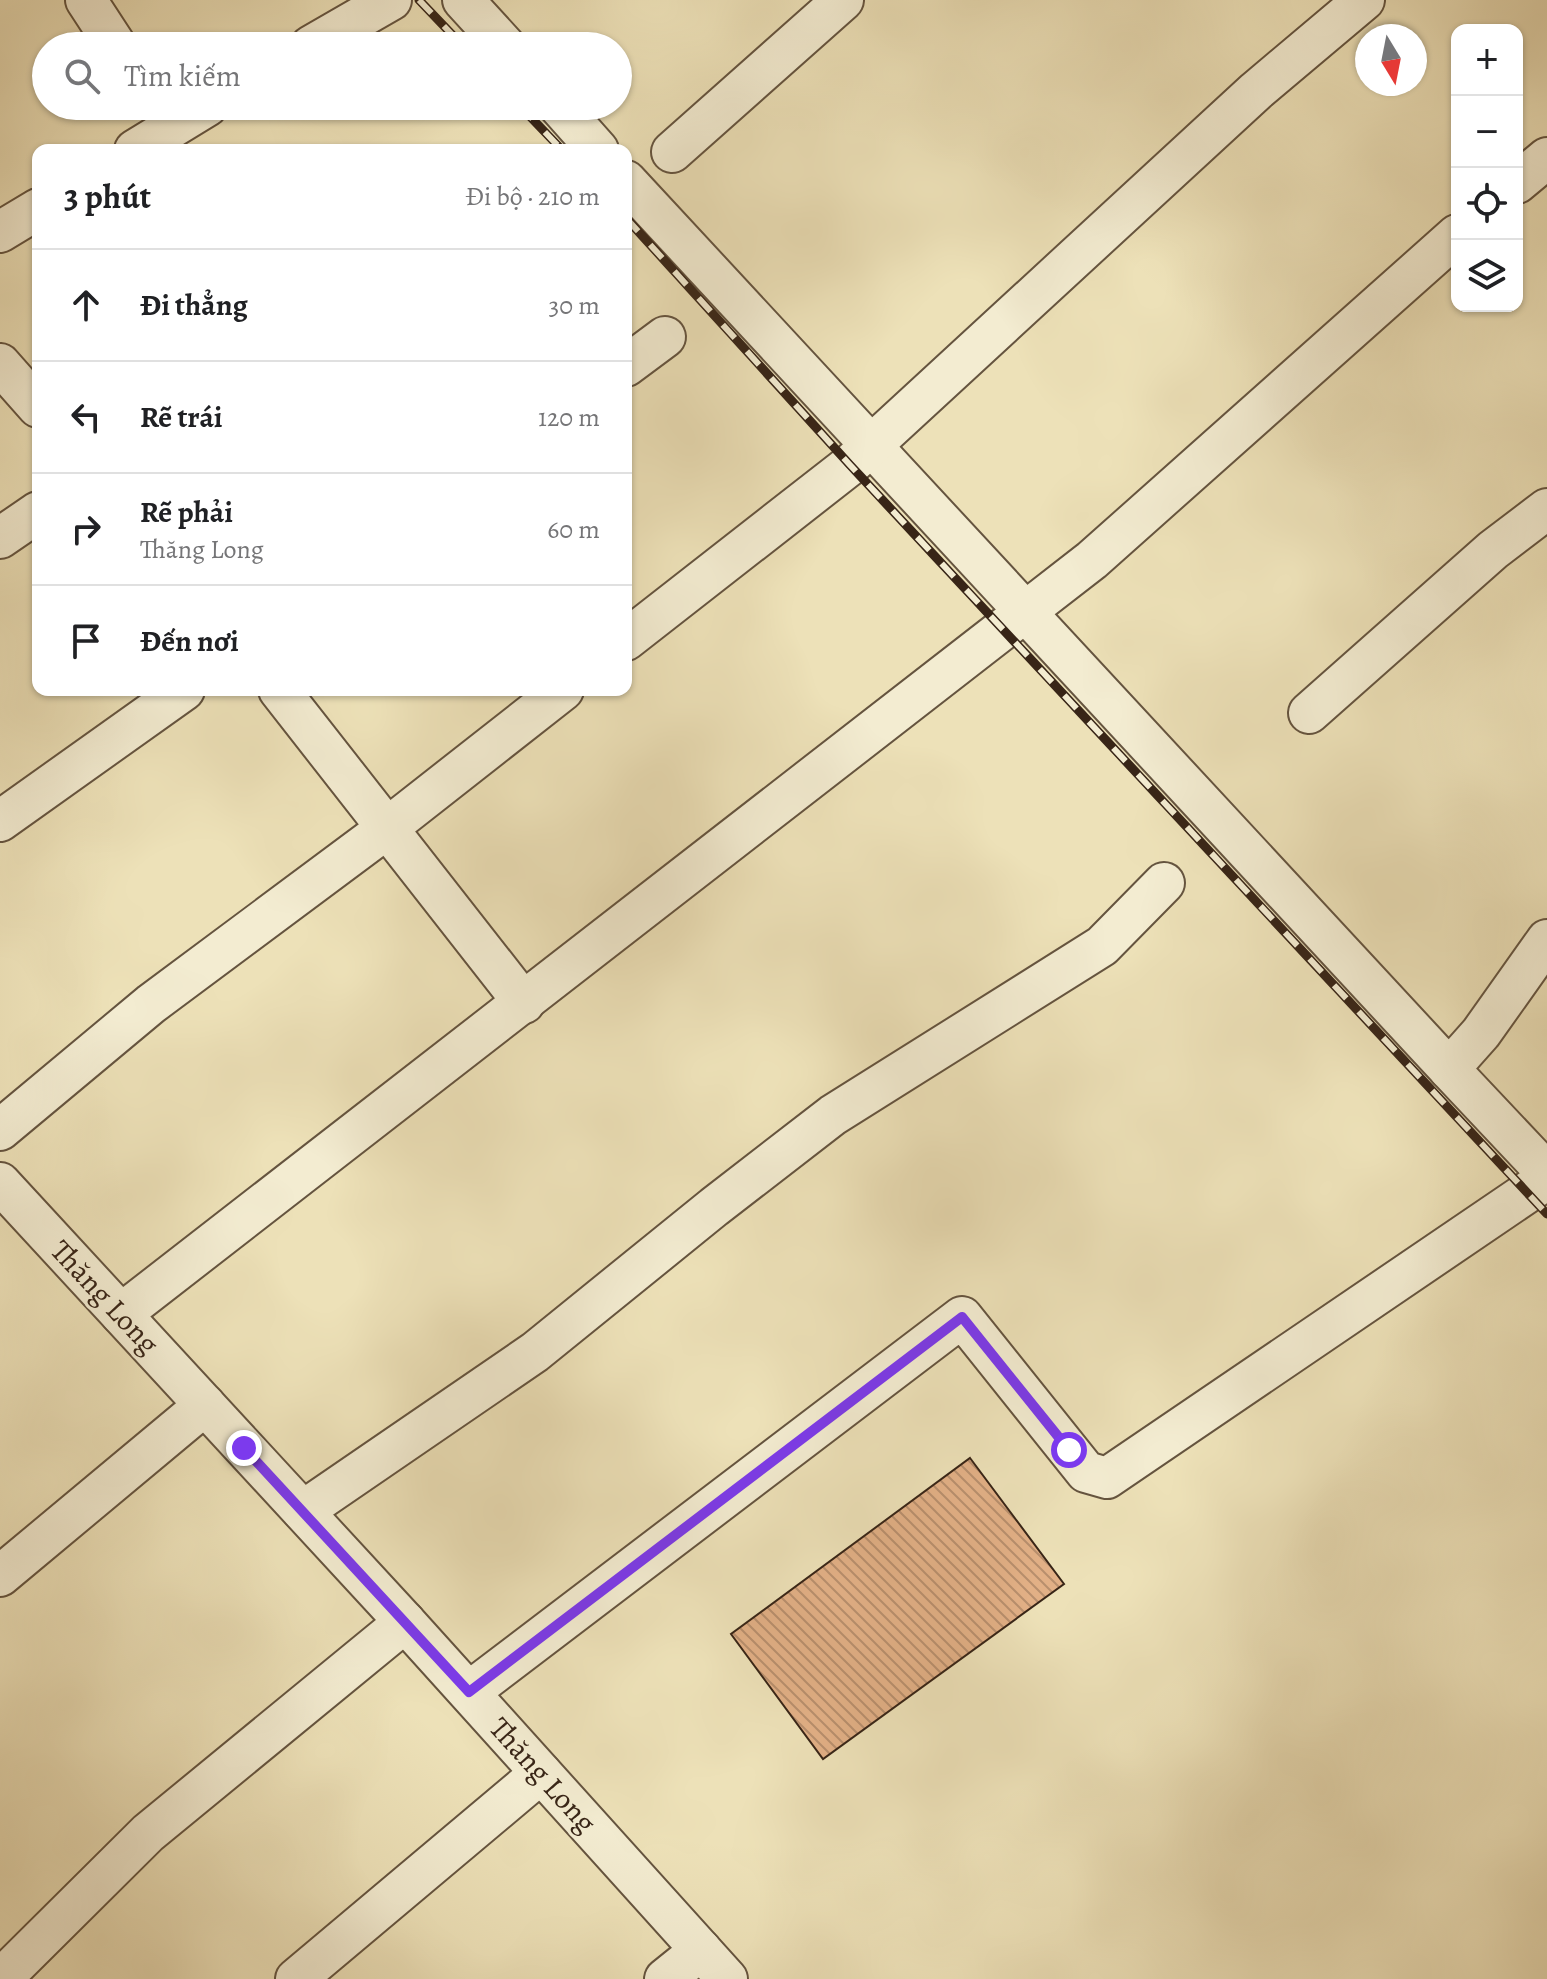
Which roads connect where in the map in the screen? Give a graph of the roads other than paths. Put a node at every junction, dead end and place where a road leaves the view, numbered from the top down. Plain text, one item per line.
1 (86, 0) edge
2 (391, 0) edge
3 (463, 0) edge
4 (843, 0) edge
5 (1364, 0) edge
6 (107, 32) edge
7 (335, 32) edge
8 (492, 32) edge
9 (161, 120) edge
10 (571, 120) edge
11 (140, 144) edge
12 (593, 144) edge
13 (672, 152) dead end
14 (1547, 158) edge
15 (1523, 178) edge
16 (632, 187) edge
17 (32, 213) edge
18 (0, 232) edge
19 (1451, 240) edge
20 (665, 337) dead end
21 (632, 362) edge
22 (0, 364) edge
23 (32, 400) edge
24 (872, 445) junction
25 (1547, 509) edge
26 (32, 516) edge
27 (0, 538) edge
28 (1025, 613) junction
29 (632, 635) edge
30 (176, 696) edge
31 (284, 696) edge
32 (555, 696) edge
33 (1309, 713) dead end
34 (0, 821) edge
35 (386, 829) junction
36 (1164, 883) dead end
37 (1547, 940) edge
38 (524, 1003) junction
39 (1449, 1069) junction
40 (0, 1130) edge
41 (1547, 1176) edge
42 (0, 1183) edge
43 (121, 1314) junction
44 (205, 1405) junction
45 (303, 1511) junction
46 (0, 1576) edge
47 (405, 1622) junction
48 (469, 1692) junction
49 (541, 1773) junction
50 (701, 1950) junction
51 (1, 1979) edge
52 (296, 1979) edge
53 (665, 1979) edge
54 (727, 1979) edge

1 - 6 street
2 - 7 street
3 - 8 street
4 - 13 street
5 - 24 street
9 - 11 street
10 - 12 street
14 - 15 street
16 - 24 street
17 - 18 street
19 - 28 street
20 - 21 street
22 - 23 street
24 - 28 street
24 - 29 street
25 - 33 street
26 - 27 street
28 - 38 street
28 - 39 street
30 - 34 street
31 - 35 street
32 - 35 street
35 - 38 street
35 - 40 street
36 - 45 street
37 - 39 street
38 - 43 street
39 - 41 street
41 - 48 street
42 - 43 street, Thăng Long
43 - 44 street, Thăng Long
44 - 45 street, Thăng Long
44 - 46 street
45 - 47 street, Thăng Long
47 - 48 street, Thăng Long
47 - 51 street
48 - 49 street, Thăng Long
49 - 50 street, Thăng Long
49 - 52 street
50 - 53 street
50 - 54 street, Thăng Long

